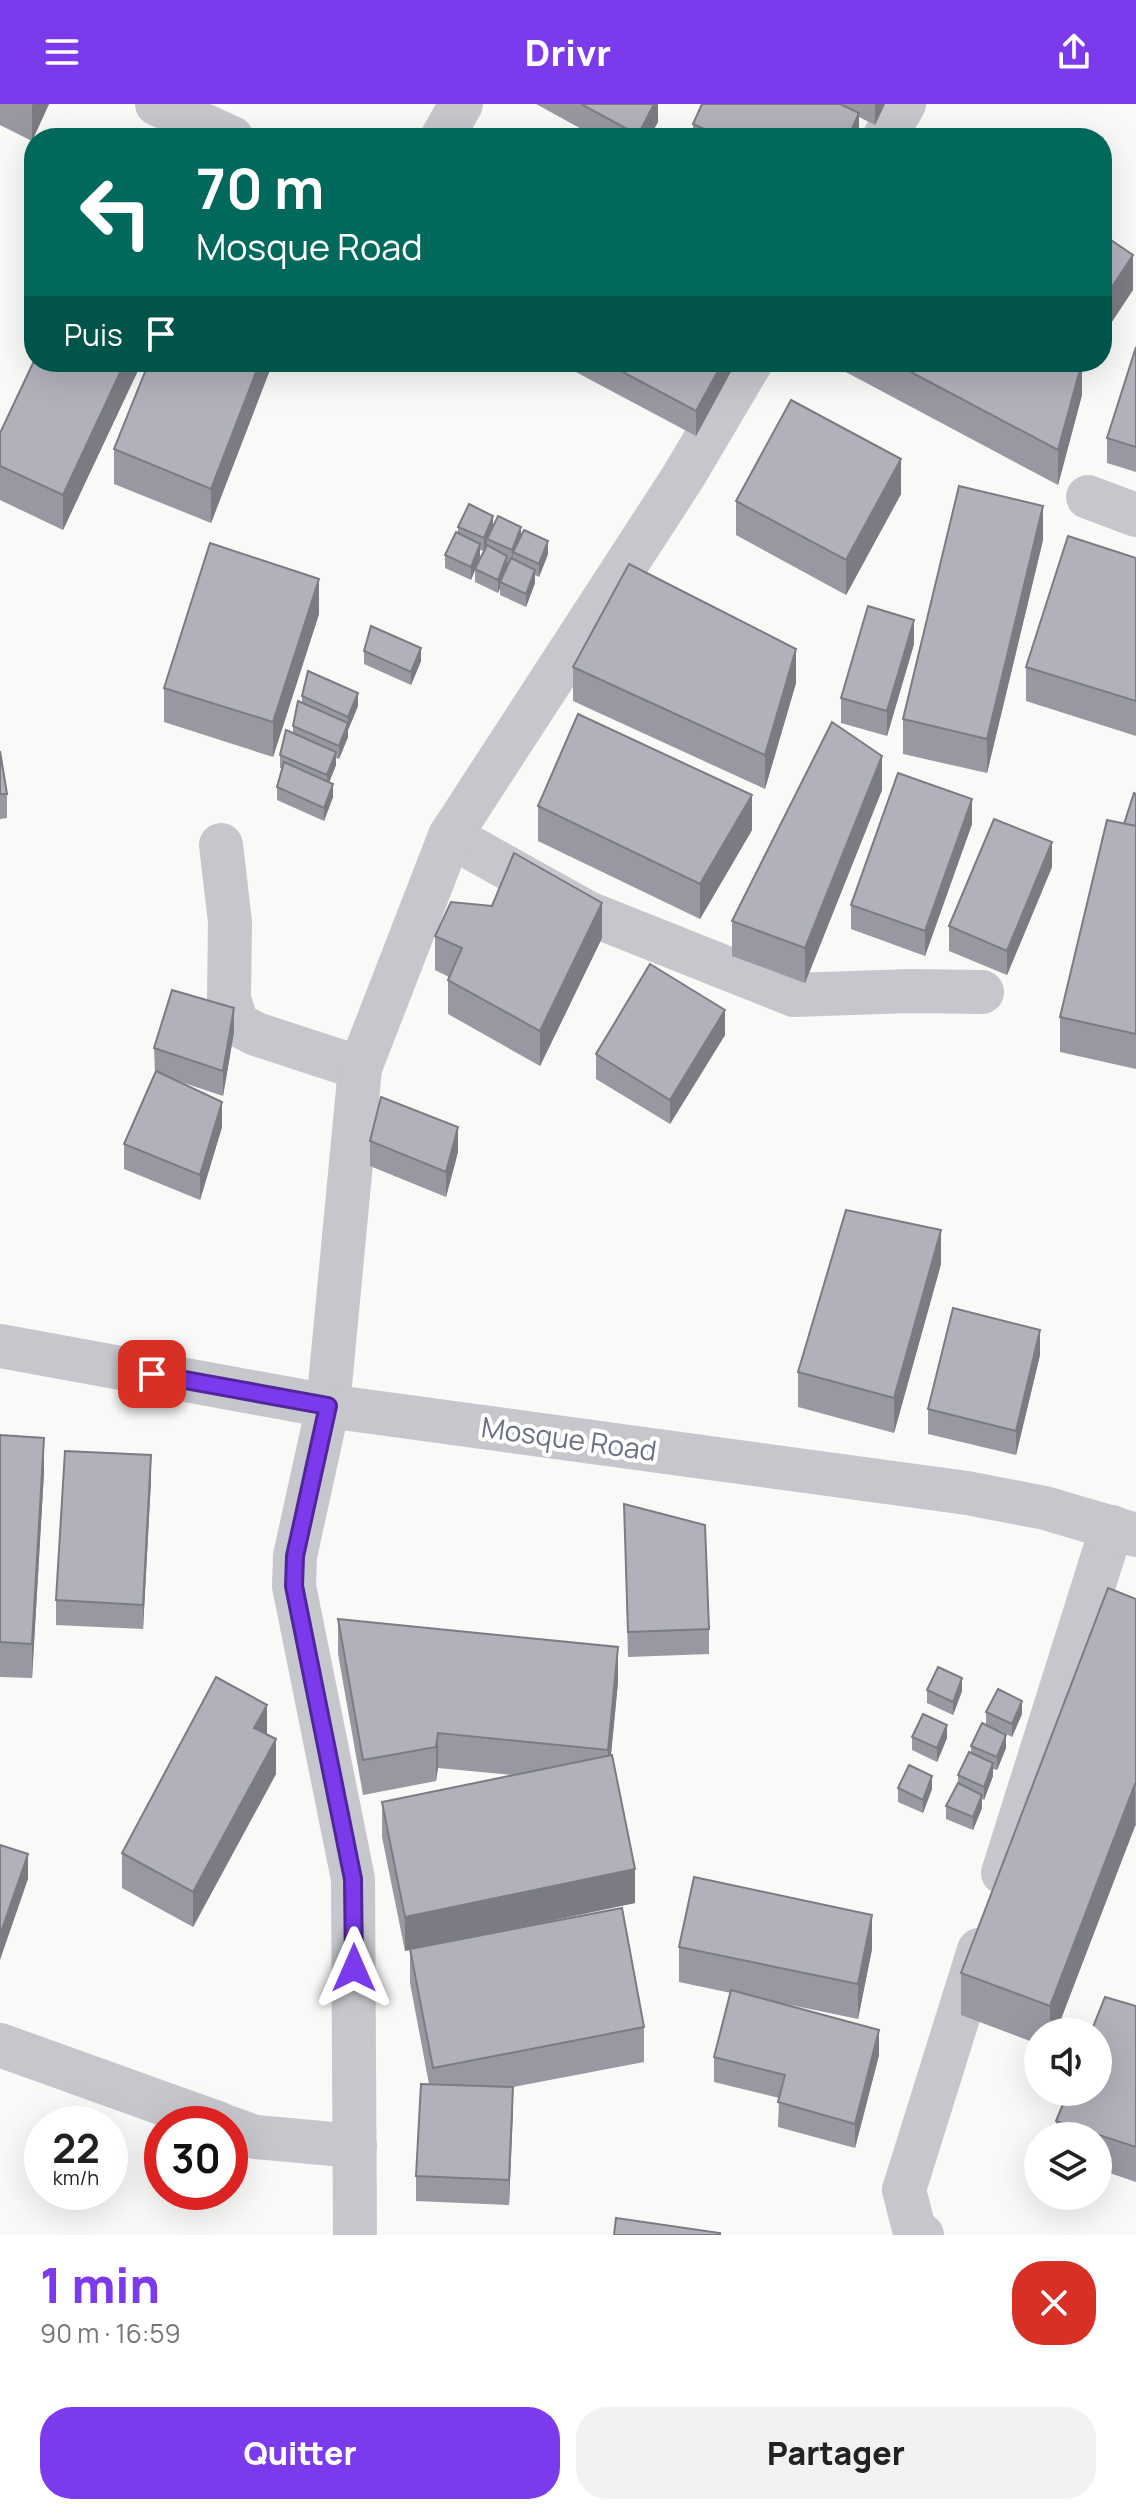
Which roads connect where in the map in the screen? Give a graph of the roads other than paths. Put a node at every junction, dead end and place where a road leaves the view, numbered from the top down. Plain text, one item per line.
1 (157, 104) edge
2 (461, 104) edge
3 (904, 104) edge
4 (210, 128) edge
5 (448, 128) edge
6 (890, 128) edge
7 (745, 372) edge
8 (1088, 497) dead end
9 (1136, 515) edge
10 (450, 836) junction
11 (221, 845) dead end
12 (982, 992) dead end
13 (360, 1068) junction
14 (2, 1337) edge
15 (328, 1406) junction
16 (1124, 1531) edge
17 (0, 2045) edge
18 (170, 2106) edge
19 (248, 2134) edge
20 (355, 2146) junction
21 (355, 2235) edge
22 (922, 2235) edge

1 - 4 street
2 - 5 street
3 - 6 street
7 - 10 street
8 - 9 street
10 - 12 street
10 - 13 street
11 - 13 street
13 - 15 street
14 - 15 street, Mosque Road
15 - 16 street, Mosque Road
15 - 20 street
16 - 22 street
17 - 18 street
19 - 20 street
20 - 21 street

